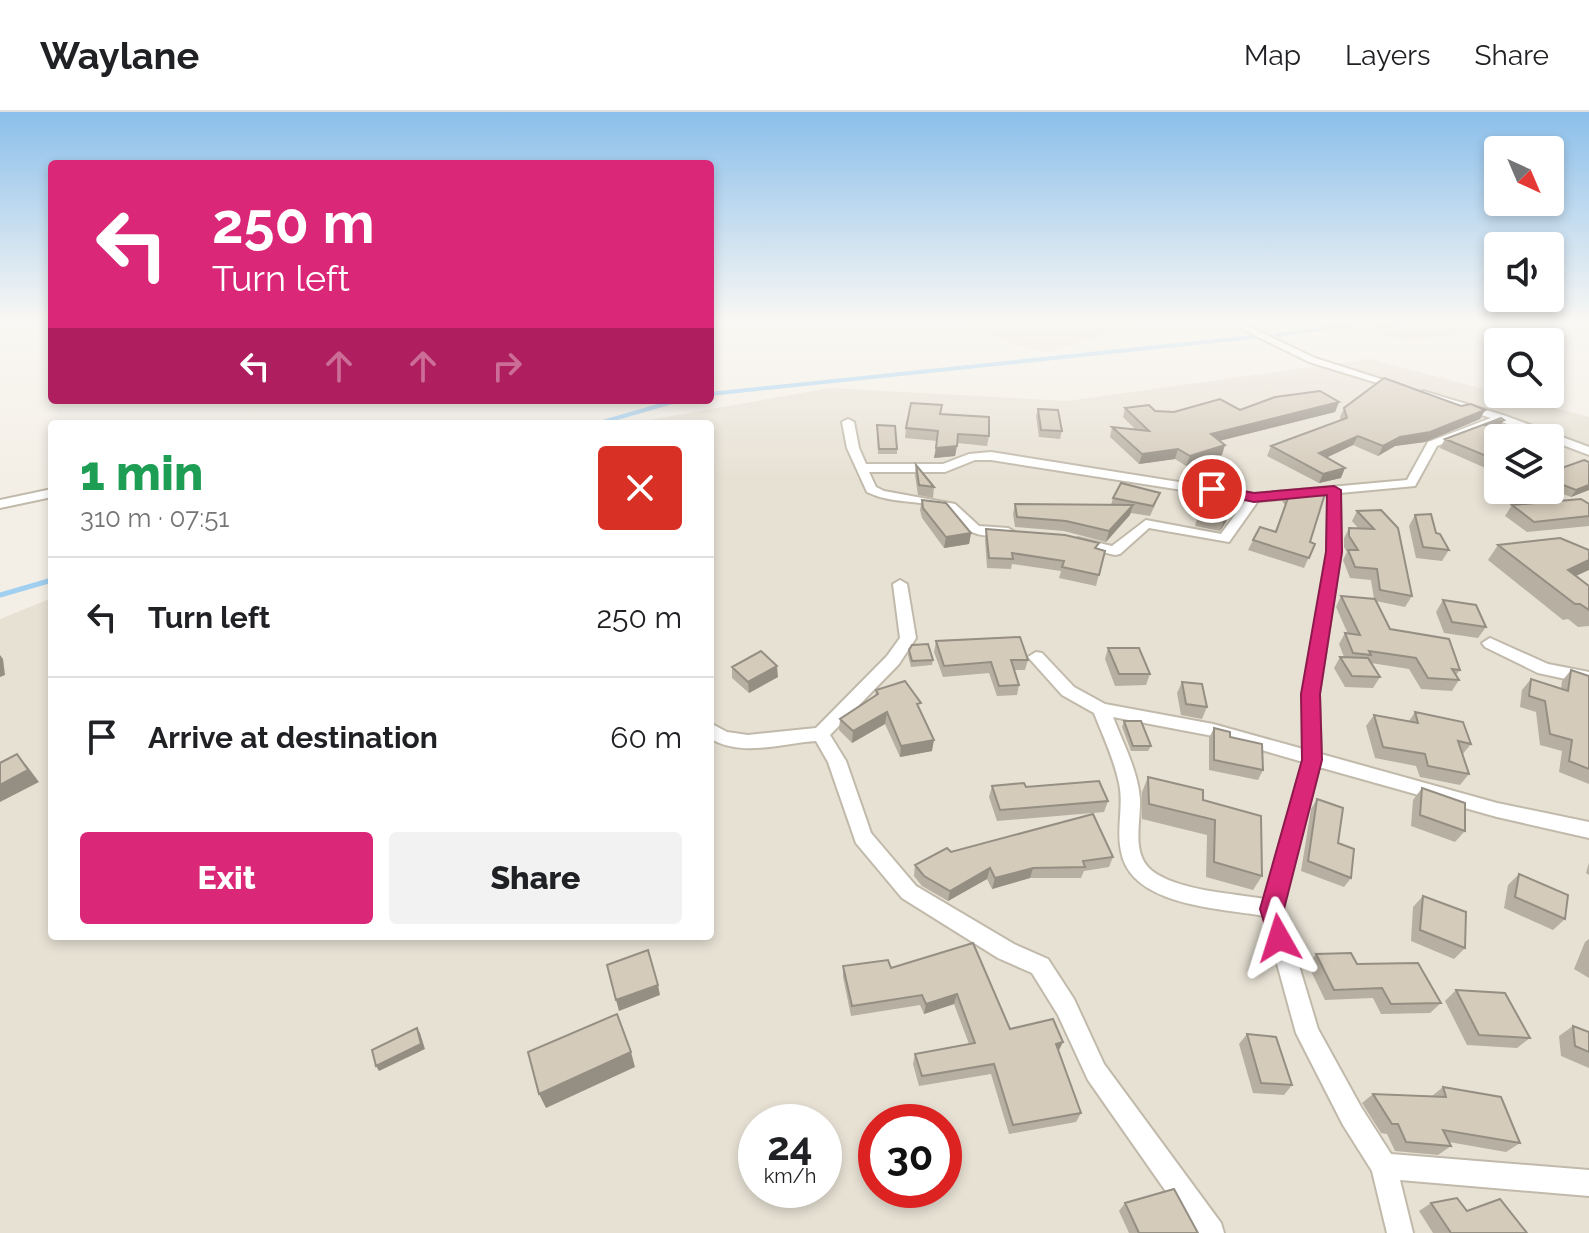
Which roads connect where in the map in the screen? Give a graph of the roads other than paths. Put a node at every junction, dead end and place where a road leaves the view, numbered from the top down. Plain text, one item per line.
1 (1362, 375) edge
2 (1502, 418) junction
3 (848, 422) dead end
4 (1589, 451) edge
5 (862, 468) junction
6 (1334, 490) junction
7 (48, 494) edge
8 (1254, 498) junction
9 (0, 504) edge
10 (1016, 533) edge
11 (1063, 538) edge
12 (900, 584) dead end
13 (1490, 643) dead end
14 (1036, 657) dead end
15 (1589, 678) edge
16 (1101, 709) junction
17 (714, 732) edge
18 (821, 734) junction
19 (1312, 760) junction
20 (1589, 830) edge
21 (1272, 909) junction
22 (1384, 1166) junction
23 (1589, 1183) edge
24 (1211, 1233) edge
25 (1400, 1233) edge

1 - 2 street
2 - 4 street
2 - 6 street
3 - 5 street
5 - 8 street
5 - 10 street
6 - 8 street
6 - 19 street
7 - 9 street
8 - 11 street
12 - 18 street
13 - 15 street
14 - 16 street
16 - 19 street
16 - 21 street
17 - 18 street
18 - 24 street
19 - 20 street
19 - 21 street
21 - 22 street
22 - 23 street
22 - 25 street

